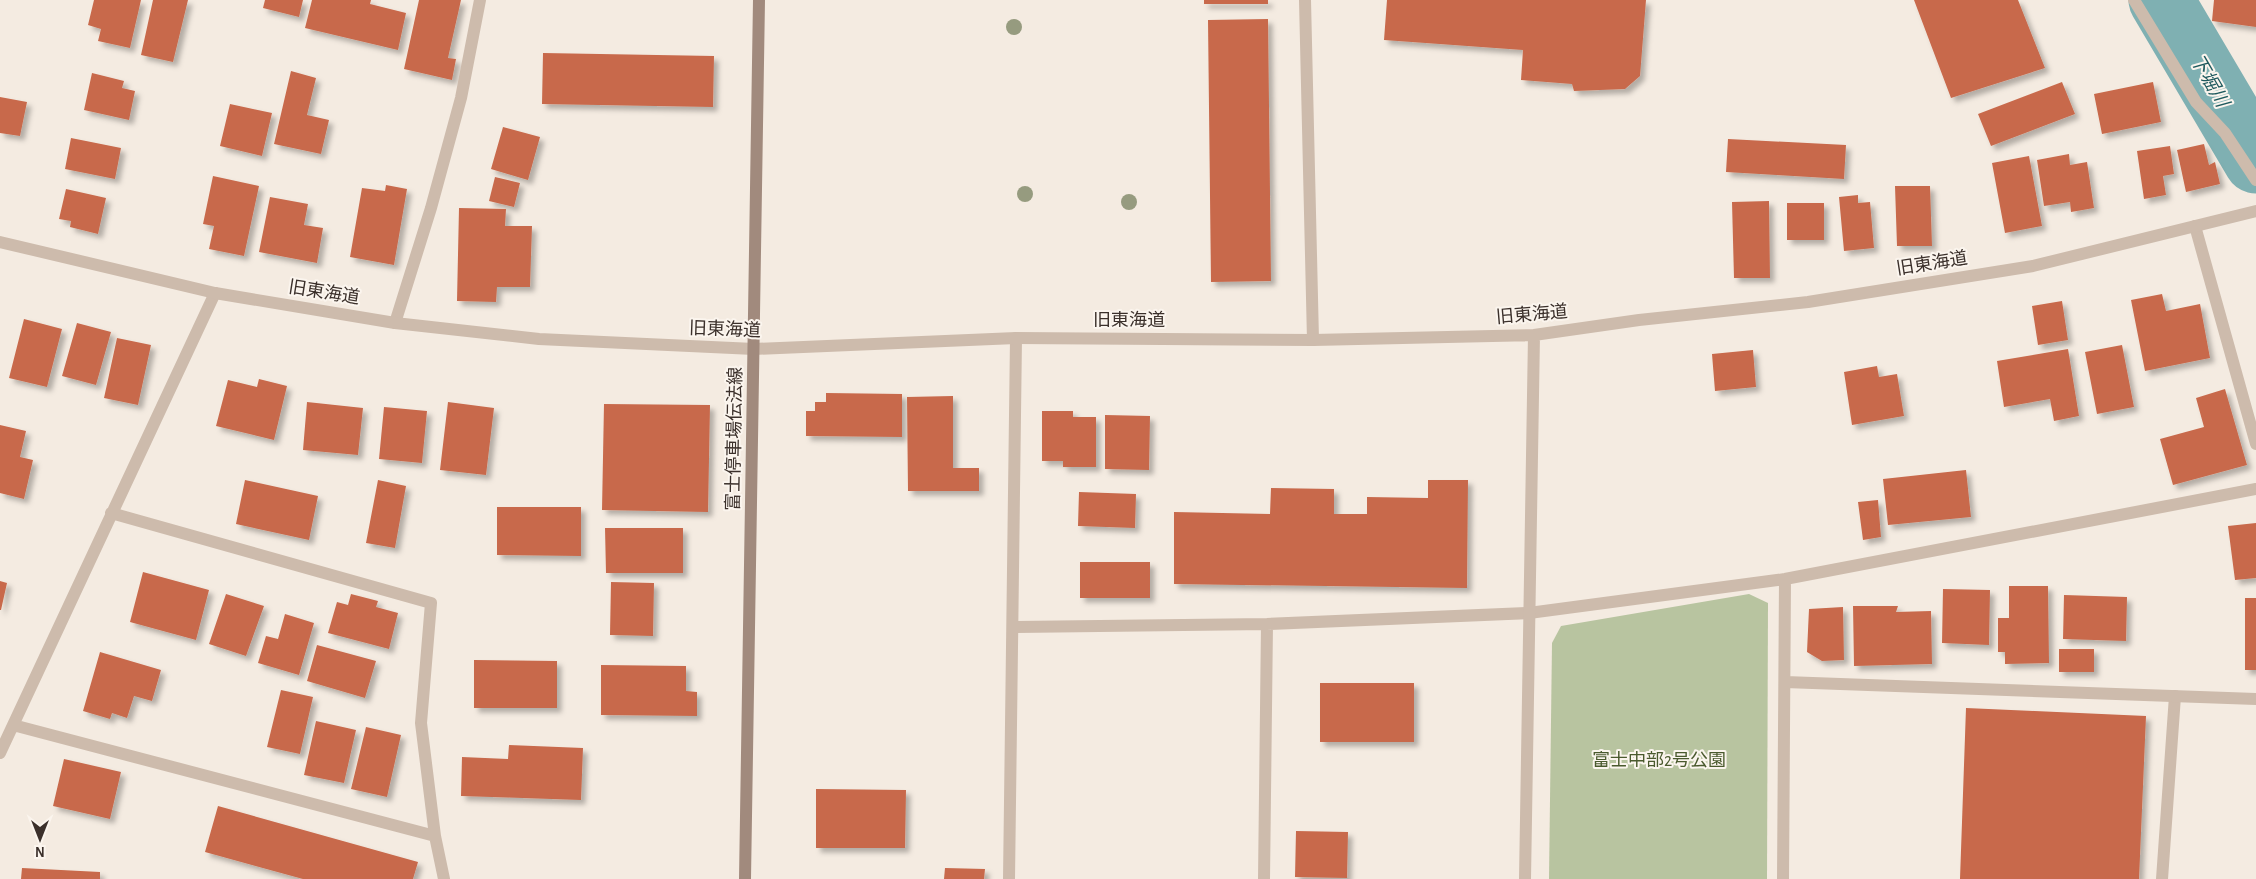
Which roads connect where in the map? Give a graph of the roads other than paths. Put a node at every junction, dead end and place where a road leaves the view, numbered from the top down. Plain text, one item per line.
1 (480, 0) edge
2 (759, 0) edge
3 (1305, 0) edge
4 (2134, 0) edge
5 (2256, 180) edge
6 (2256, 212) edge
7 (2195, 226) junction
8 (0, 242) edge
9 (215, 294) junction
10 (394, 322) junction
11 (1534, 335) junction
12 (1016, 338) junction
13 (1313, 340) junction
14 (754, 349) junction
15 (2256, 444) edge
16 (2256, 489) edge
17 (111, 513) junction
18 (1785, 579) junction
19 (1529, 613) junction
20 (1267, 624) junction
21 (1013, 627) junction
22 (1785, 682) junction
23 (2175, 696) junction
24 (2256, 699) edge
25 (14, 725) junction
26 (0, 753) edge
27 (435, 836) junction
28 (444, 879) edge
29 (745, 879) edge
30 (1009, 879) edge
31 (1264, 879) edge
32 (1525, 879) edge
33 (1783, 879) edge
34 (2162, 879) edge

1 - 10 street
2 - 14 main road, 富士停車場伝法線
3 - 13 street
4 - 5 street
6 - 7 street, 旧東海道
7 - 11 street, 旧東海道
7 - 15 street
8 - 9 street, 旧東海道
9 - 10 street, 旧東海道
9 - 17 street
10 - 14 street, 旧東海道
11 - 13 street, 旧東海道
11 - 19 street
12 - 13 street, 旧東海道
12 - 14 street, 旧東海道
12 - 21 street
14 - 29 main road, 富士停車場伝法線
16 - 18 street
17 - 25 street
17 - 27 street
18 - 19 street
18 - 22 street
19 - 20 street
19 - 32 street
20 - 21 street
20 - 31 street
21 - 30 street
22 - 23 street
22 - 33 street
23 - 24 street
23 - 34 street
25 - 26 street
25 - 27 street
27 - 28 street

